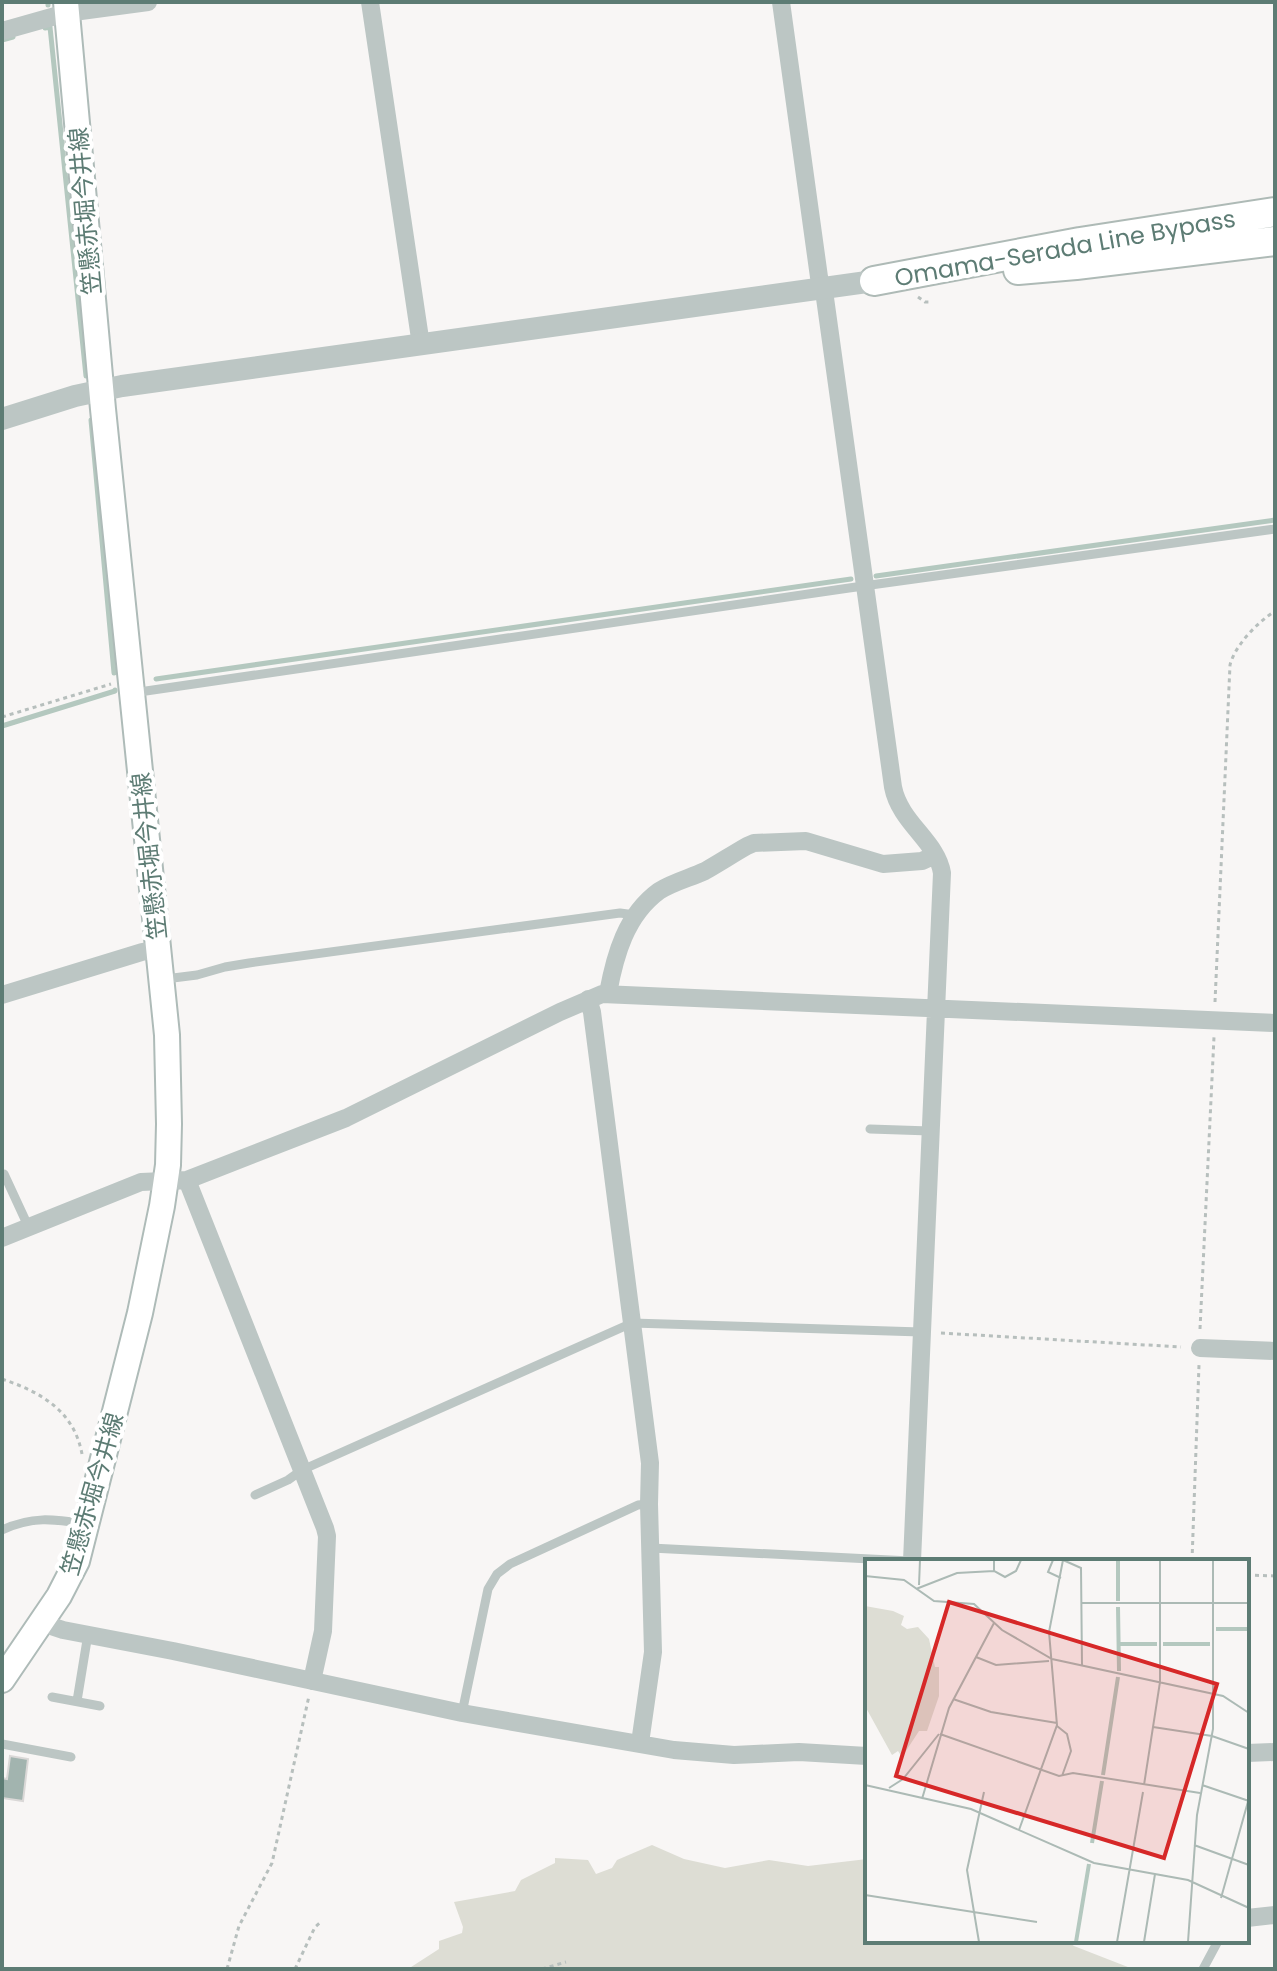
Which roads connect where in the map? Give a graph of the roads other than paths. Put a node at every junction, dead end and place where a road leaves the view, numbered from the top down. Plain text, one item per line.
1 (148, 2) edge
2 (370, 2) edge
3 (781, 2) edge
4 (66, 8) edge
5 (2, 31) edge
6 (1275, 212) edge
7 (1275, 241) edge
8 (874, 281) junction
9 (822, 287) junction
10 (421, 345) junction
11 (102, 390) junction
12 (2, 419) edge
13 (1275, 529) edge
14 (865, 586) junction
15 (131, 688) junction
16 (935, 855) junction
17 (635, 915) junction
18 (159, 949) junction
19 (161, 979) junction
20 (608, 993) junction
21 (2, 995) edge
22 (588, 999) junction
23 (935, 1007) junction
24 (1275, 1023) edge
25 (870, 1129) dead end
26 (930, 1131) junction
27 (4, 1174) edge
28 (177, 1180) junction
29 (29, 1228) junction
30 (2, 1238) edge
31 (632, 1323) junction
32 (921, 1332) junction
33 (1200, 1348) road end
34 (1275, 1351) edge
35 (302, 1470) junction
36 (255, 1495) dead end
37 (649, 1504) junction
38 (88, 1525) junction
39 (2, 1530) edge
40 (651, 1548) junction
41 (871, 1559) edge
42 (911, 1559) edge
43 (43, 1619) junction
44 (88, 1634) junction
45 (2, 1680) edge
46 (312, 1681) junction
47 (52, 1697) dead end
48 (77, 1701) junction
49 (100, 1706) dead end
50 (462, 1713) junction
51 (640, 1743) junction
52 (2, 1744) edge
53 (1275, 1752) edge
54 (1249, 1753) edge
55 (865, 1756) edge
56 (71, 1757) dead end
57 (1275, 1915) edge
58 (1249, 1918) edge
59 (1217, 1943) edge
60 (1203, 1969) edge

1 - 4 street
2 - 10 street
3 - 9 street
4 - 5 street
4 - 11 main road, 笠懸赤堀今井線
6 - 8 main road, Omama-Serada Line Bypass
7 - 8 main road, Omama-Serada Line Bypass
8 - 9 street
9 - 10 street
9 - 14 street
10 - 11 street
11 - 12 street
11 - 15 main road, 笠懸赤堀今井線
13 - 14 lane
14 - 15 lane
14 - 16 street
15 - 18 main road, 笠懸赤堀今井線
16 - 17 street
16 - 23 street
17 - 19 lane
17 - 20 street
18 - 19 main road, 笠懸赤堀今井線
18 - 21 street
19 - 28 main road, 笠懸赤堀今井線
20 - 22 street
20 - 23 street
22 - 28 street
22 - 31 street
23 - 24 street
23 - 26 street
25 - 26 lane
26 - 32 street
27 - 29 lane
28 - 29 street
28 - 35 street
28 - 38 main road, 笠懸赤堀今井線
29 - 30 street
31 - 32 lane
31 - 35 lane
31 - 37 street
32 - 42 street
33 - 34 street
35 - 36 lane
35 - 46 street
37 - 40 street
37 - 50 lane
38 - 39 lane
38 - 43 main road, 笠懸赤堀今井線
40 - 41 lane
40 - 51 street
43 - 44 street
43 - 45 main road, 笠懸赤堀今井線
44 - 46 street
44 - 48 lane
46 - 50 street
47 - 48 lane
48 - 49 lane
50 - 51 street
51 - 55 street
52 - 56 lane
53 - 54 street
57 - 58 street
59 - 60 lane

